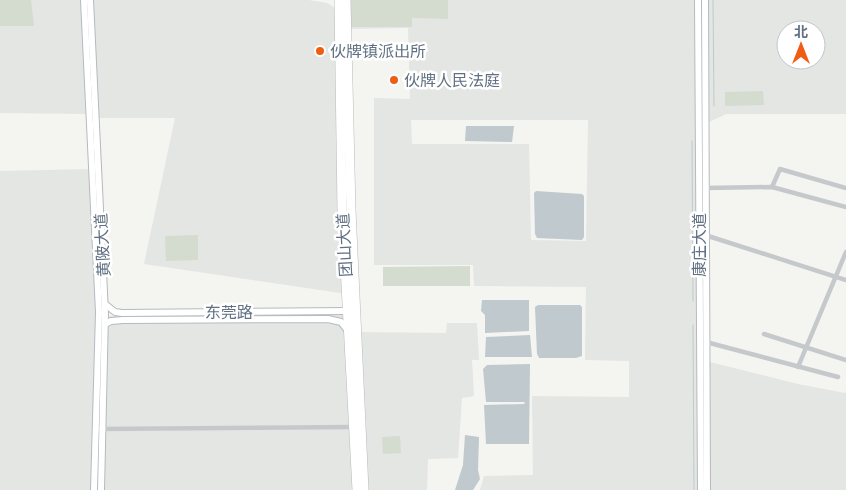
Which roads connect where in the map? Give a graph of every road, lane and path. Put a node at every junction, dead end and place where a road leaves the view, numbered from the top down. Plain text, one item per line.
1 (84, 0) edge
2 (90, 0) edge
3 (339, 0) edge
4 (346, 0) edge
5 (698, 0) edge
6 (705, 0) edge
7 (772, 187) junction
8 (702, 188) junction
9 (846, 188) edge
10 (846, 207) edge
11 (705, 235) junction
12 (846, 252) edge
13 (836, 276) junction
14 (846, 280) edge
15 (105, 304) junction
16 (352, 311) junction
17 (105, 324) junction
18 (349, 332) junction
19 (764, 334) dead end
20 (706, 342) junction
21 (806, 348) junction
22 (846, 360) edge
23 (798, 367) junction
24 (838, 378) dead end
25 (357, 427) junction
26 (100, 429) junction
27 (94, 490) edge
28 (101, 490) edge
29 (356, 490) edge
30 (364, 490) edge
31 (701, 490) edge
32 (707, 490) edge

1 - 26 street, 黄陂大道
2 - 15 street, 黄陂大道
3 - 16 highway, 团山大道
4 - 16 highway, 团山大道
5 - 8 street, 康庄大道
6 - 8 street, 康庄大道
7 - 8 street
7 - 9 street
7 - 10 street
8 - 11 street, 康庄大道
8 - 31 street, 康庄大道
11 - 13 street
11 - 20 street, 康庄大道
12 - 13 street
13 - 14 street
13 - 21 street
15 - 16 street, 东莞路
15 - 17 street, 黄陂大道
16 - 18 highway, 团山大道
16 - 25 highway, 团山大道
17 - 18 street, 东莞路
17 - 26 street, 黄陂大道
18 - 25 highway, 团山大道
19 - 21 street
20 - 23 street
20 - 32 street, 康庄大道
21 - 22 street
21 - 23 street
23 - 24 street
25 - 26 street
25 - 29 highway, 团山大道
25 - 30 highway, 团山大道
26 - 27 street, 黄陂大道
26 - 28 street, 黄陂大道

